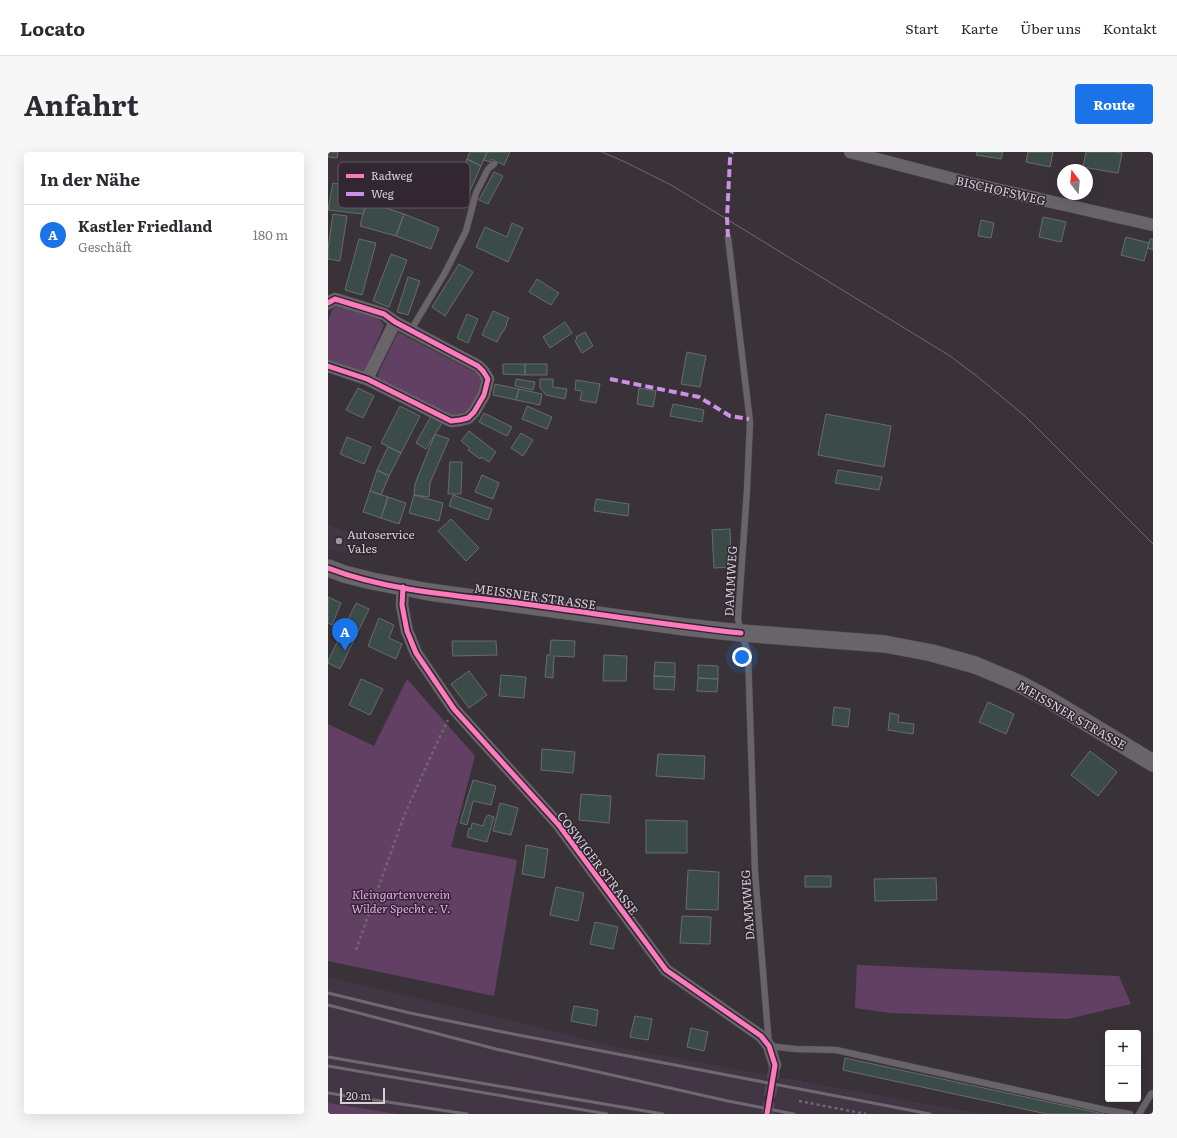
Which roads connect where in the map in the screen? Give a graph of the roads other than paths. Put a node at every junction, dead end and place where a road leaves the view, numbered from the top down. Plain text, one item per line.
1 (850, 152) edge
2 (494, 164) dead end
3 (1153, 225) edge
4 (728, 237) dead end
5 (328, 303) edge
6 (395, 322) junction
7 (411, 330) junction
8 (328, 366) edge
9 (367, 379) junction
10 (328, 568) edge
11 (403, 587) junction
12 (741, 633) junction
13 (1153, 763) edge
14 (769, 1046) junction
15 (775, 1065) tunnel mouth
16 (1153, 1093) edge
17 (1130, 1114) edge
18 (1139, 1114) edge

1 - 3 street, BISCHOFSWEG
2 - 7 lane
4 - 12 lane, DAMMWEG
5 - 6 street
6 - 7 street
6 - 9 street
7 - 9 street
8 - 9 street
10 - 11 main road, MEISSNER STRASSE
11 - 12 main road, MEISSNER STRASSE
11 - 14 street, COSWIGER STRASSE
12 - 13 main road, MEISSNER STRASSE
12 - 14 lane, DAMMWEG
14 - 15 street, COSWIGER STRASSE
14 - 17 lane
16 - 18 lane

